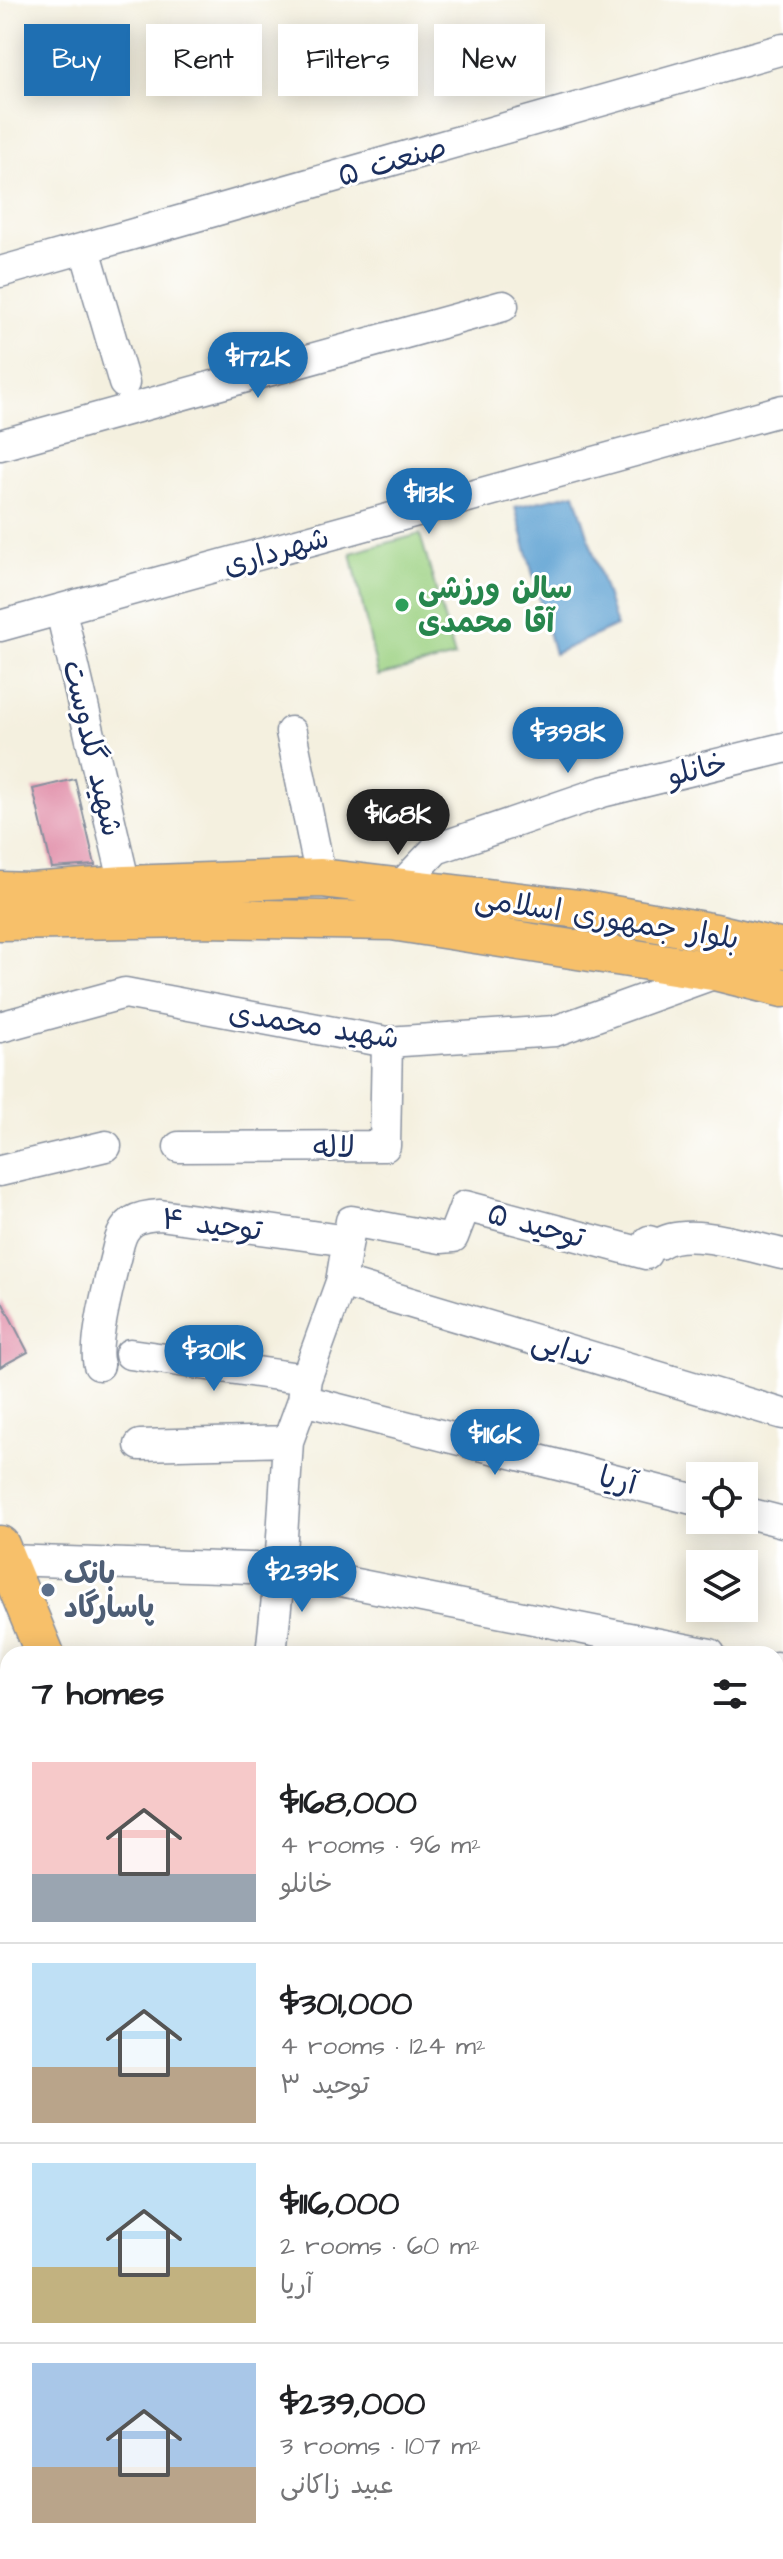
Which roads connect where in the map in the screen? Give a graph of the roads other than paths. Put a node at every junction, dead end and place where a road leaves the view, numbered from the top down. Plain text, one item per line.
1 (783, 49) edge
2 (85, 249) junction
3 (0, 272) edge
4 (503, 306) dead end
5 (124, 383) dead end
6 (783, 410) edge
7 (0, 445) edge
8 (61, 611) junction
9 (0, 626) edge
10 (291, 732) dead end
11 (783, 748) edge
12 (321, 878) junction
13 (125, 885) junction
14 (399, 888) junction
15 (0, 891) edge
16 (0, 921) edge
17 (783, 949) edge
18 (719, 972) junction
19 (783, 988) edge
20 (0, 1027) edge
21 (387, 1042) junction
22 (106, 1146) dead end
23 (179, 1147) dead end
24 (0, 1171) edge
25 (349, 1231) junction
26 (783, 1254) edge
27 (341, 1282) junction
28 (130, 1354) dead end
29 (99, 1365) dead end
30 (305, 1390) junction
31 (783, 1414) edge
32 (288, 1441) junction
33 (140, 1445) dead end
34 (686, 1497) edge
35 (758, 1516) edge
36 (783, 1522) edge
37 (3, 1552) edge
38 (280, 1569) junction
39 (42, 1646) edge
40 (272, 1646) edge
41 (670, 1646) edge

1 - 2 street, صنعت ۵
2 - 3 street, صنعت ۵
2 - 5 street
4 - 7 street
6 - 8 street, شهرداری
8 - 9 street, شهرداری
8 - 13 street, شهید گلدوست
10 - 12 street
11 - 14 street, خانلو
12 - 13 main road, بلوار جمهوری اسلامی
12 - 14 main road, بلوار جمهوری اسلامی
13 - 15 main road, بلوار جمهوری اسلامی
14 - 17 main road, بلوار جمهوری اسلامی
16 - 18 main road, بلوار جمهوری اسلامی
18 - 19 main road, بلوار جمهوری اسلامی
18 - 21 street, شهید محمدی
20 - 21 street, شهید محمدی
21 - 23 street, لاله
22 - 24 street
25 - 26 street, توحید ۵
25 - 27 street
25 - 29 street, توحید ۴
27 - 30 street
27 - 31 street, ندایی
28 - 30 street, آریا
30 - 32 street
30 - 34 street, آریا
32 - 33 street
32 - 38 street
35 - 36 street
37 - 38 street
37 - 39 main road
38 - 40 street
38 - 41 street

